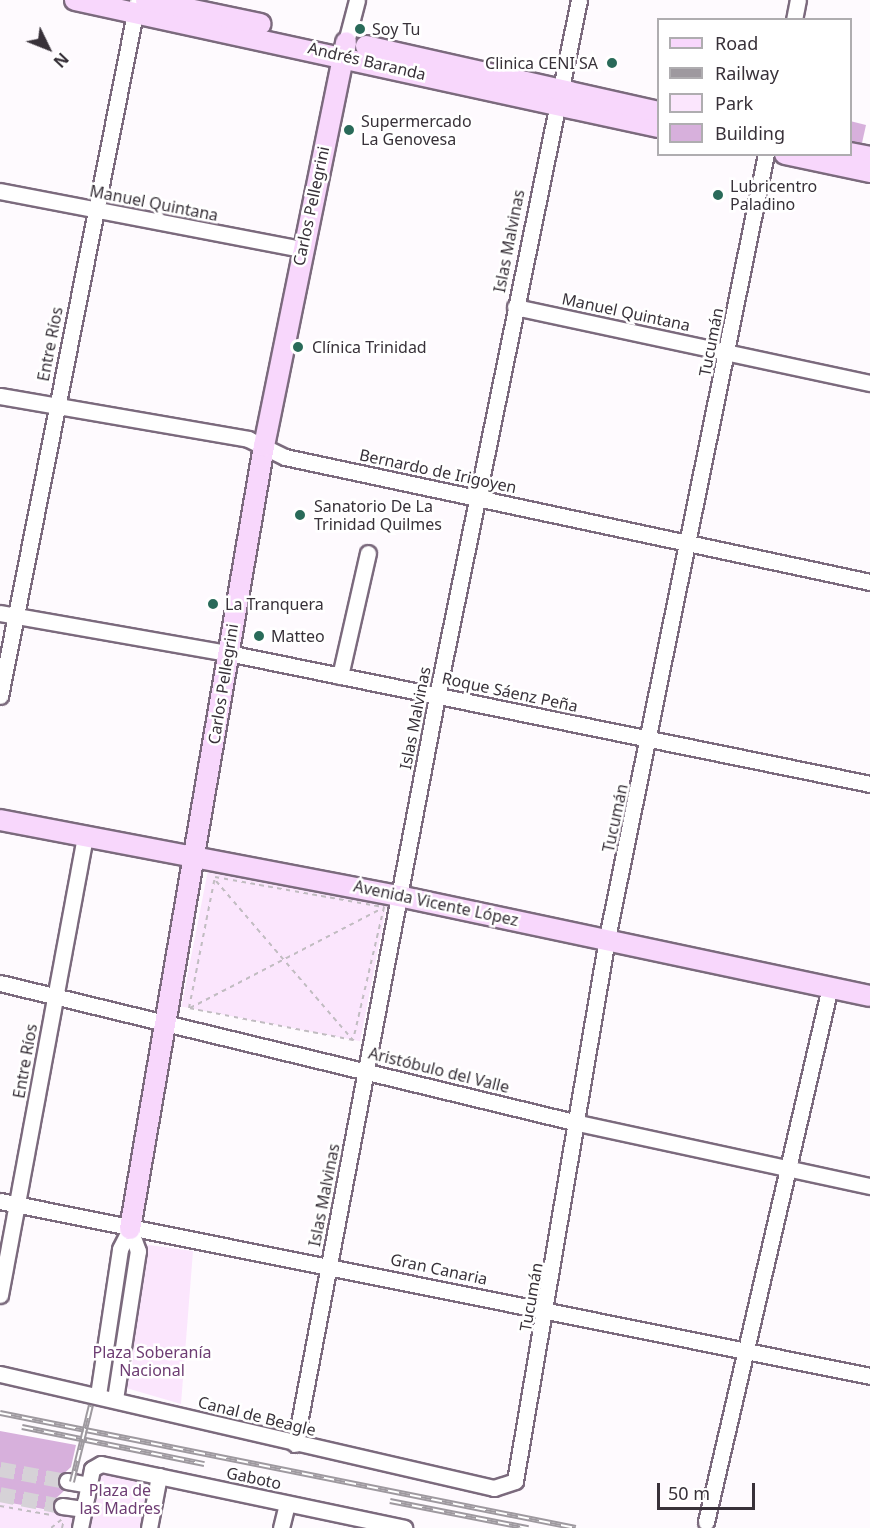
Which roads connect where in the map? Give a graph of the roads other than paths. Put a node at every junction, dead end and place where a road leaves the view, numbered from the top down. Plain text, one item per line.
1 (75, 0) edge
2 (357, 0) edge
3 (579, 0) edge
4 (798, 0) edge
5 (139, 4) edge
6 (794, 18) edge
7 (344, 48) junction
8 (556, 97) junction
9 (657, 112) edge
10 (657, 127) edge
11 (852, 154) edge
12 (766, 156) edge
13 (794, 156) edge
14 (870, 158) edge
15 (870, 172) edge
16 (0, 191) edge
17 (94, 209) junction
18 (302, 249) junction
19 (514, 307) junction
20 (728, 352) junction
21 (870, 383) edge
22 (0, 396) edge
23 (56, 405) junction
24 (264, 446) junction
25 (476, 498) junction
26 (687, 544) junction
27 (368, 553) dead end
28 (870, 582) edge
29 (0, 614) edge
30 (17, 616) junction
31 (228, 653) junction
32 (340, 676) junction
33 (0, 696) edge
34 (437, 696) junction
35 (651, 740) junction
36 (870, 784) edge
37 (0, 820) edge
38 (85, 835) junction
39 (197, 855) junction
40 (392, 901) junction
41 (607, 939) junction
42 (0, 982) edge
43 (830, 987) junction
44 (56, 994) junction
45 (870, 996) edge
46 (167, 1020) junction
47 (367, 1070) junction
48 (578, 1123) junction
49 (787, 1168) junction
50 (870, 1186) edge
51 (0, 1201) edge
52 (17, 1204) junction
53 (130, 1229) junction
54 (328, 1265) junction
55 (0, 1294) edge
56 (547, 1310) junction
57 (743, 1350) junction
58 (0, 1374) edge
59 (870, 1376) edge
60 (98, 1395) junction
61 (116, 1399) junction
62 (295, 1444) junction
63 (159, 1476) junction
64 (67, 1481) tunnel mouth
65 (89, 1485) junction
66 (507, 1487) joint
67 (287, 1504) junction
68 (62, 1506) tunnel mouth
69 (83, 1509) junction
70 (706, 1522) dead end
71 (80, 1528) edge
72 (149, 1528) edge
73 (281, 1528) edge
74 (404, 1528) edge

1 - 5 main road, Andrés Baranda
2 - 7 street, Carlos Pellegrini
3 - 8 street, Islas Malvinas
4 - 6 street
5 - 7 main road, Andrés Baranda
5 - 17 street, Entre Ríos
7 - 8 main road, Andrés Baranda
7 - 18 main road, Carlos Pellegrini
8 - 9 main road, Andrés Baranda
8 - 10 main road, Andrés Baranda
8 - 19 street, Islas Malvinas
11 - 14 main road
12 - 20 street, Tucumán
13 - 15 main road
16 - 17 street, Manuel Quintana
17 - 18 street, Manuel Quintana
17 - 23 street, Entre Ríos
18 - 24 main road, Carlos Pellegrini
19 - 20 street, Manuel Quintana
19 - 25 street, Islas Malvinas
20 - 21 street, Manuel Quintana
20 - 26 street, Tucumán
22 - 23 street, Bernardo de Irigoyen
23 - 24 street, Bernardo de Irigoyen
23 - 30 street, Entre Ríos
24 - 25 street, Bernardo de Irigoyen
24 - 31 main road, Carlos Pellegrini
25 - 26 street, Bernardo de Irigoyen
25 - 34 street, Islas Malvinas
26 - 28 street, Bernardo de Irigoyen
26 - 35 street, Tucumán
27 - 32 street
29 - 30 street, Roque Sáenz Peña
30 - 31 street, Roque Sáenz Peña
30 - 33 street, Entre Ríos
31 - 32 street, Roque Sáenz Peña
31 - 39 main road, Carlos Pellegrini
32 - 34 street, Roque Sáenz Peña
34 - 35 street, Roque Sáenz Peña
34 - 40 street, Islas Malvinas
35 - 36 street, Roque Sáenz Peña
35 - 41 street, Tucumán
37 - 38 main road, Avenida Vicente López
38 - 39 main road, Avenida Vicente López
38 - 44 street, Entre Ríos
39 - 40 main road, Avenida Vicente López
39 - 46 main road, Carlos Pellegrini
40 - 41 main road, Avenida Vicente López
40 - 47 street, Islas Malvinas
41 - 43 main road, Avenida Vicente López
41 - 48 street, Tucumán
42 - 44 street, Aristóbulo del Valle
43 - 45 main road, Avenida Vicente López
43 - 49 street
44 - 46 street, Aristóbulo del Valle
44 - 52 street, Entre Ríos
46 - 47 street, Aristóbulo del Valle
46 - 53 main road, Carlos Pellegrini
47 - 48 street, Aristóbulo del Valle
47 - 54 street, Islas Malvinas
48 - 49 street, Aristóbulo del Valle
48 - 56 street, Tucumán
49 - 50 street, Aristóbulo del Valle
49 - 57 street
51 - 52 street, Gran Canaria
52 - 53 street, Gran Canaria
52 - 55 street, Entre Ríos
53 - 54 street, Gran Canaria
53 - 60 street, Carlos Pellegrini
53 - 61 street, Carlos Pellegrini
54 - 56 street, Gran Canaria
54 - 62 street, Islas Malvinas
56 - 57 street, Gran Canaria
56 - 66 street, Tucumán
57 - 59 street, Gran Canaria
57 - 70 street
58 - 60 street, Canal de Beagle
60 - 61 street, Canal de Beagle
61 - 62 street, Canal de Beagle
62 - 66 street, Canal de Beagle
63 - 65 street, Gaboto
63 - 67 street, Gaboto
63 - 72 street
64 - 65 street
65 - 69 street
67 - 73 street
67 - 74 street, Gaboto
68 - 69 street
69 - 71 street

